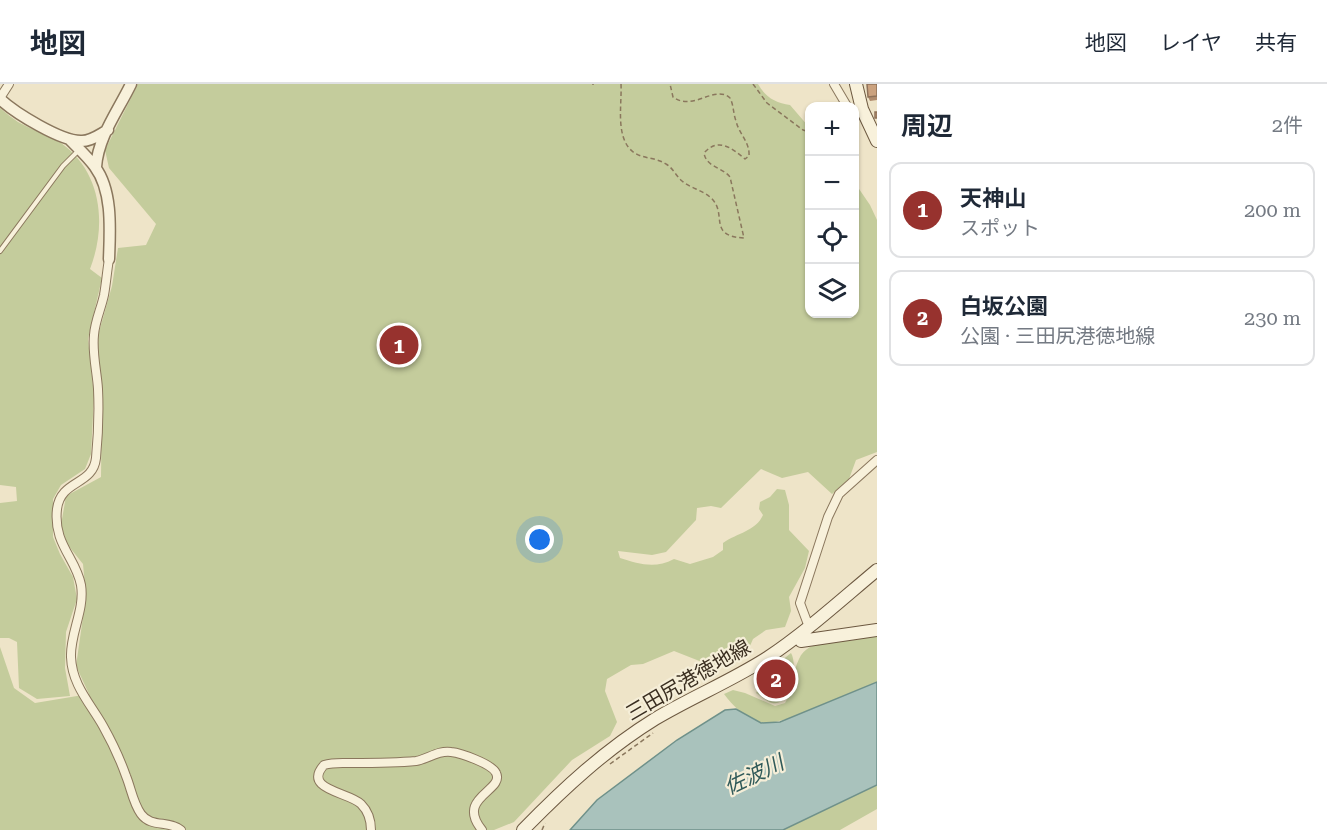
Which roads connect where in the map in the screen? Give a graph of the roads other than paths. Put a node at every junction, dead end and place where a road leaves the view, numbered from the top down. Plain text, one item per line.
1 (9, 84) edge
2 (131, 84) edge
3 (834, 84) edge
4 (856, 84) edge
5 (0, 99) edge
6 (845, 102) edge
7 (857, 102) edge
8 (859, 111) edge
9 (108, 130) junction
10 (876, 138) edge
11 (69, 139) junction
12 (79, 149) junction
13 (96, 167) junction
14 (0, 251) edge
15 (109, 259) joint
16 (877, 460) edge
17 (877, 570) edge
18 (809, 627) junction
19 (877, 630) edge
20 (797, 640) junction
21 (181, 830) edge
22 (372, 830) edge
23 (482, 830) edge
24 (523, 830) edge

1 - 5 street
2 - 9 street
3 - 6 street
4 - 7 main road
5 - 11 street
8 - 10 main road
9 - 11 street
9 - 13 street
11 - 12 street
12 - 13 street
12 - 14 lane
13 - 15 street
15 - 21 street
16 - 18 street
17 - 18 main road, 三田尻港徳地線
18 - 20 main road, 三田尻港徳地線
19 - 20 main road
20 - 24 main road, 三田尻港徳地線
22 - 23 street

